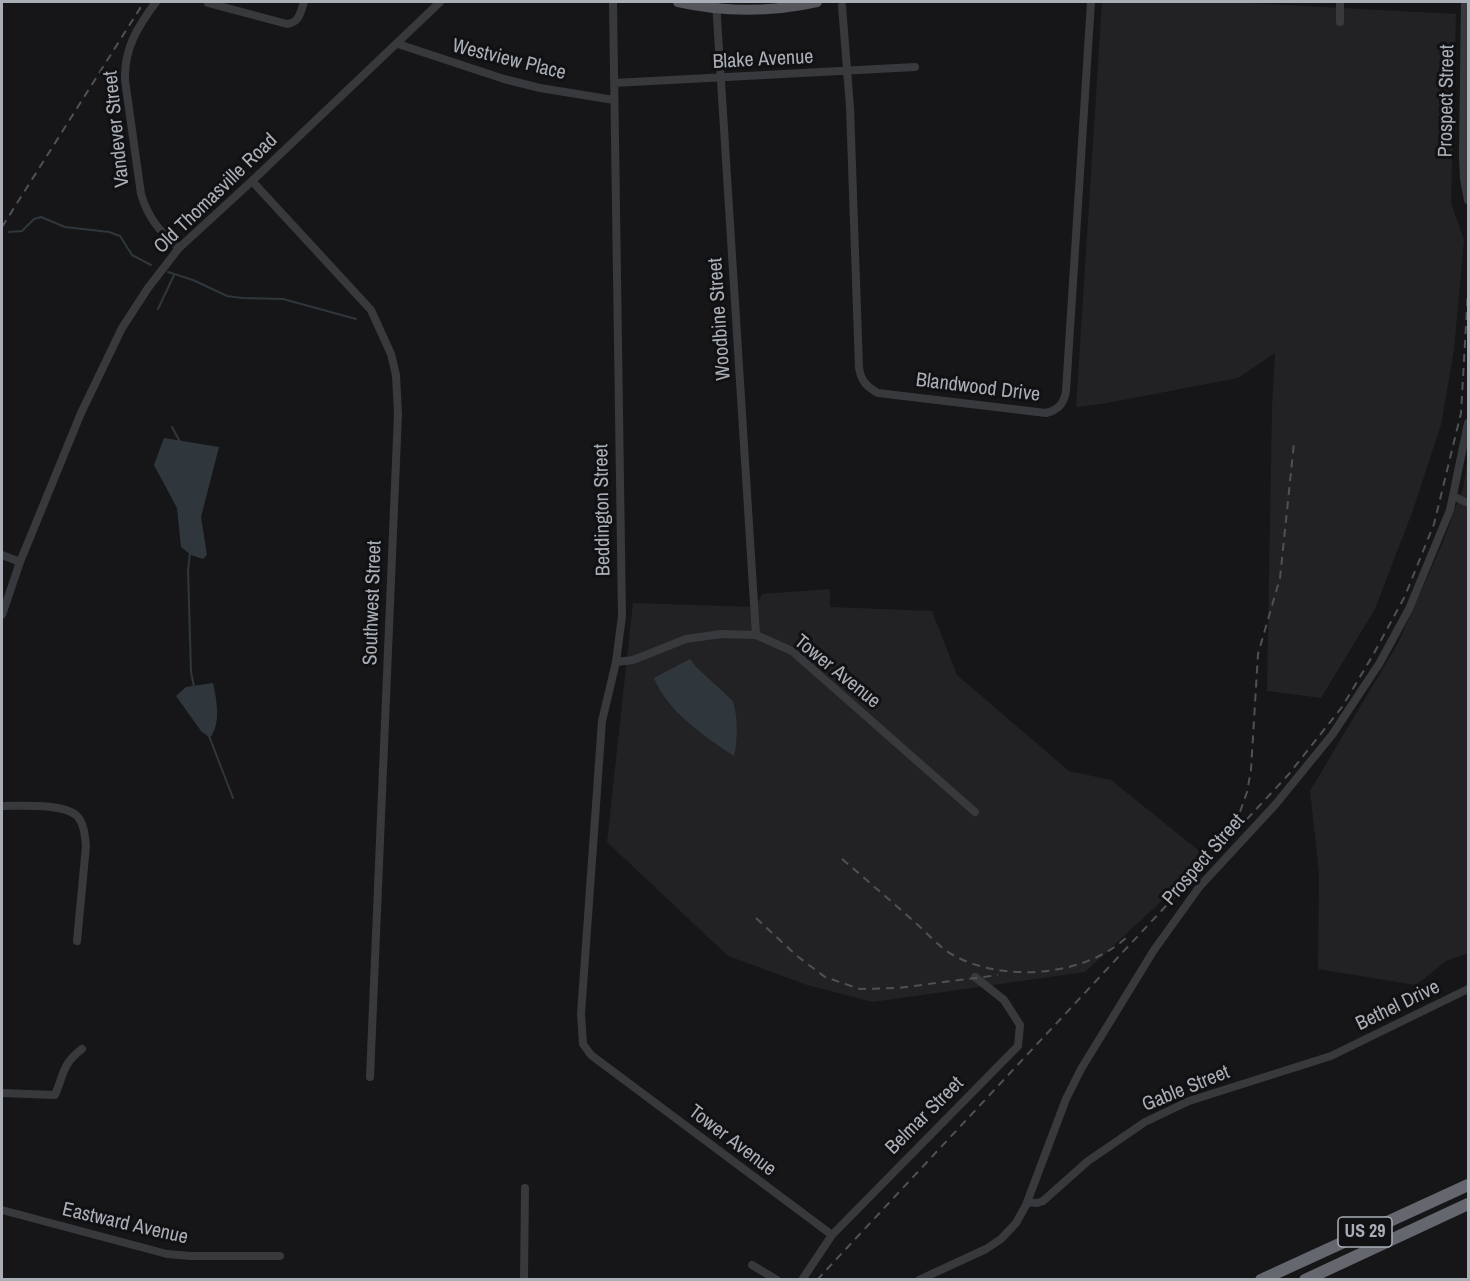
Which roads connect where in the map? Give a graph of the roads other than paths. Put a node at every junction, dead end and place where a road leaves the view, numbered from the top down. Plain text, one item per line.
1 (156, 2) edge
2 (440, 2) edge
3 (678, 2) edge
4 (817, 2) edge
5 (1091, 2) edge
6 (1340, 2) edge
7 (1466, 2) edge
8 (208, 3) dead end
9 (613, 3) edge
10 (303, 5) edge
11 (717, 5) edge
12 (842, 6) dead end
13 (1340, 22) dead end
14 (398, 44) junction
15 (915, 67) dead end
16 (847, 71) junction
17 (721, 79) junction
18 (614, 83) junction
19 (614, 100) junction
20 (252, 181) junction
21 (1468, 200) edge
22 (179, 248) junction
23 (1468, 423) edge
24 (1453, 496) junction
25 (1468, 503) edge
26 (2, 555) edge
27 (20, 562) junction
28 (2, 615) edge
29 (756, 635) junction
30 (616, 662) junction
31 (2, 806) edge
32 (975, 812) dead end
33 (77, 941) dead end
34 (975, 977) dead end
35 (1468, 989) edge
36 (581, 1014) joint
37 (82, 1049) dead end
38 (1342, 1051) joint
39 (370, 1077) dead end
40 (2, 1093) edge
41 (1468, 1185) edge
42 (525, 1188) dead end
43 (1027, 1202) junction
44 (1468, 1204) edge
45 (2, 1210) edge
46 (832, 1235) junction
47 (280, 1256) dead end
48 (752, 1265) dead end
49 (524, 1280) edge
50 (777, 1280) edge
51 (802, 1280) edge
52 (918, 1280) edge
53 (1261, 1280) edge
54 (1305, 1280) edge

1 - 22 street, Vandever Street
2 - 14 street, Old Thomasville Road
3 - 11 main road
4 - 11 main road
5 - 16 street, Blandwood Drive
6 - 13 street
7 - 21 street, Prospect Street
8 - 10 street
9 - 18 street, Beddington Street
11 - 17 street, Woodbine Street
12 - 16 street, Blandwood Drive
14 - 19 street, Westview Place
14 - 20 street, Old Thomasville Road
15 - 16 street, Blake Avenue
16 - 17 street, Blake Avenue
17 - 18 street, Blake Avenue
17 - 29 street, Woodbine Street
18 - 19 street, Beddington Street
19 - 30 street, Beddington Street
20 - 22 street, Old Thomasville Road
20 - 39 street, Southwest Street
22 - 27 street, Old Thomasville Road
23 - 24 street, Prospect Street
24 - 25 street
24 - 43 street, Prospect Street
26 - 27 street
27 - 28 street, Old Thomasville Road
29 - 30 street, Tower Avenue
29 - 32 street, Tower Avenue
30 - 36 street, Beddington Street
31 - 33 street
34 - 46 street, Belmar Street
35 - 38 street, Bethel Drive
36 - 46 street, Tower Avenue
37 - 40 street
38 - 43 street, Gable Street
41 - 53 highway, US 29
42 - 49 street
43 - 52 street, Prospect Street
44 - 54 highway, US 29
45 - 47 street, Eastward Avenue
46 - 51 street, Belmar Street
48 - 50 street

